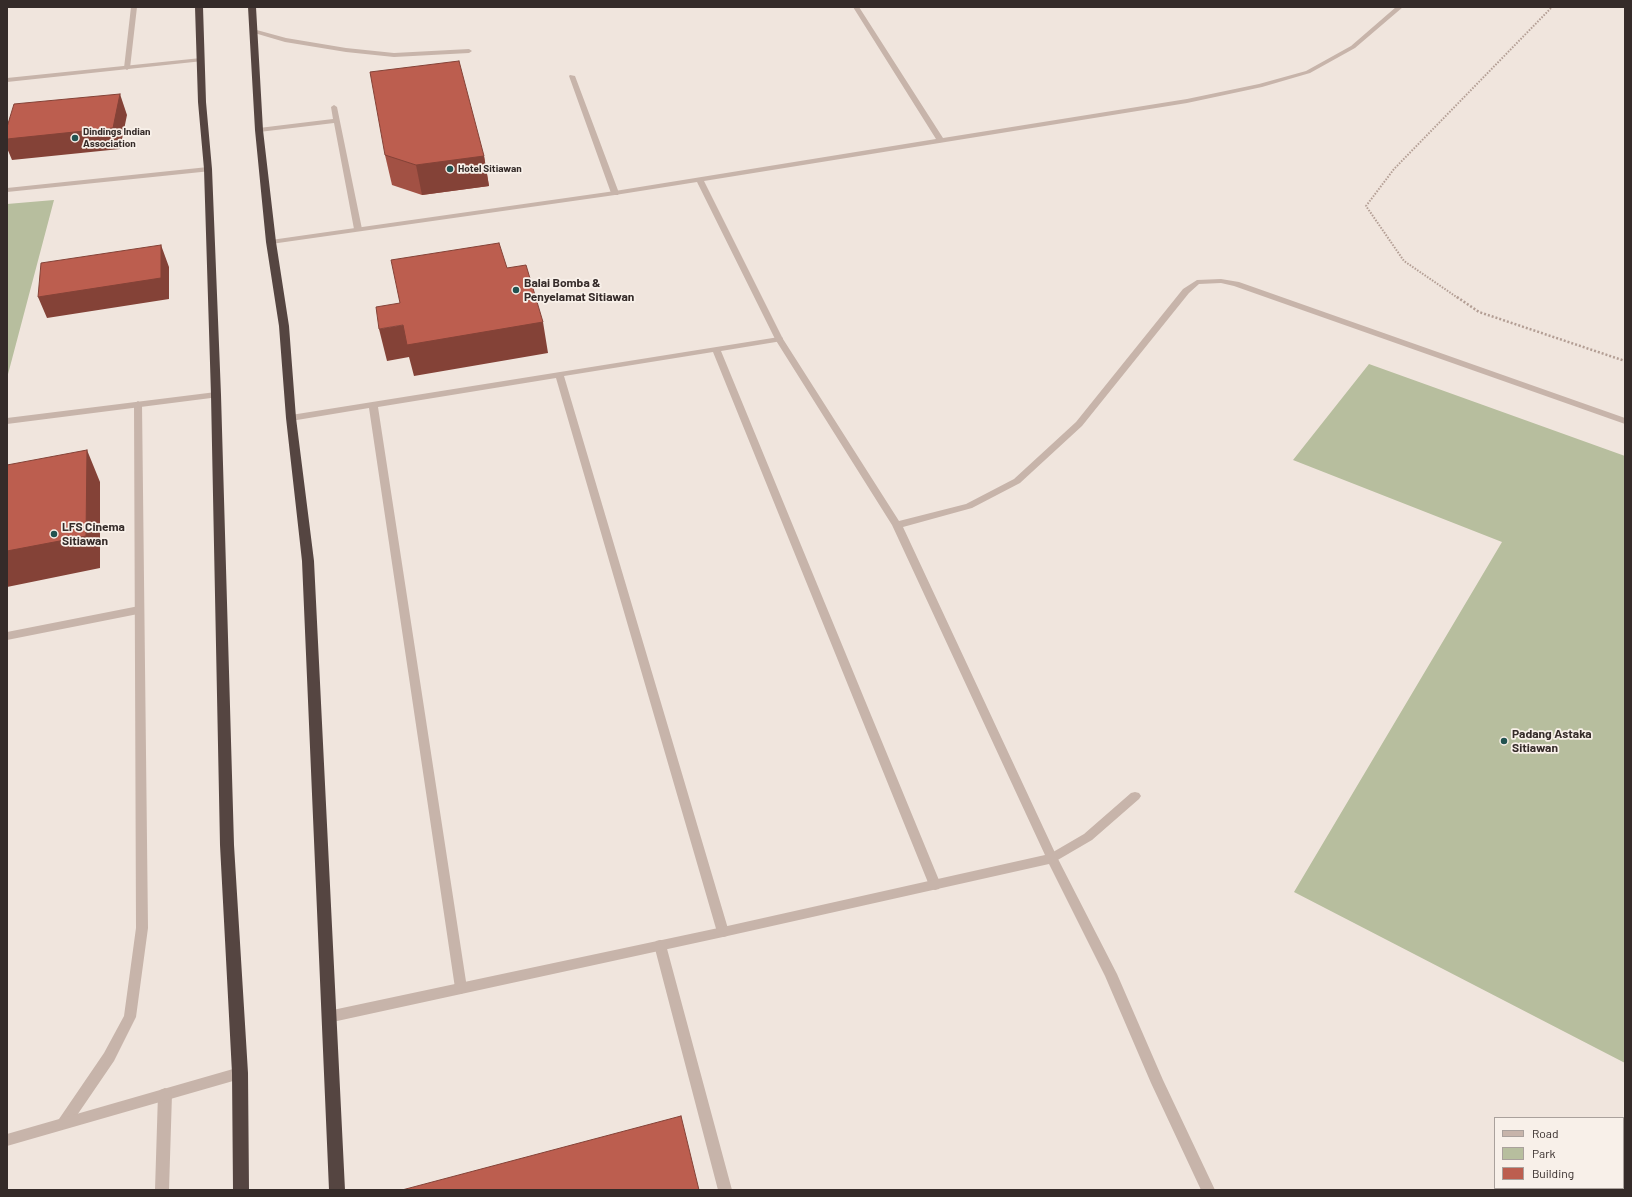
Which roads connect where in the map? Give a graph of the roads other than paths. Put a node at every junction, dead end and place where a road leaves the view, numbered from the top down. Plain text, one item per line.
1 (134, 7) edge
2 (199, 7) edge
3 (252, 7) edge
4 (856, 7) edge
5 (1400, 7) edge
6 (253, 30) junction
7 (469, 51) dead end
8 (201, 60) junction
9 (127, 68) junction
10 (572, 76) dead end
11 (7, 80) edge
12 (334, 107) dead end
13 (336, 121) junction
14 (260, 130) junction
15 (941, 141) junction
16 (208, 169) junction
17 (700, 180) junction
18 (7, 190) edge
19 (616, 193) junction
20 (358, 229) junction
21 (271, 242) junction
22 (779, 339) junction
23 (716, 349) junction
24 (559, 375) junction
25 (216, 395) junction
26 (138, 404) junction
27 (373, 405) junction
28 (291, 418) junction
29 (7, 421) edge
30 (1625, 421) edge
31 (897, 525) junction
32 (139, 610) junction
33 (7, 636) edge
34 (1135, 796) dead end
35 (1052, 858) junction
36 (935, 884) junction
37 (723, 932) junction
38 (660, 945) junction
39 (461, 988) junction
40 (328, 1017) junction
41 (240, 1073) junction
42 (165, 1094) junction
43 (64, 1123) junction
44 (7, 1140) edge
45 (162, 1190) edge
46 (241, 1190) edge
47 (337, 1190) edge
48 (725, 1190) edge
49 (1208, 1190) edge

1 - 9 street
2 - 8 highway
3 - 6 highway
4 - 15 street
5 - 15 street
6 - 7 street
6 - 14 highway
8 - 9 street
8 - 16 highway
9 - 11 street
10 - 19 street
12 - 13 street
13 - 14 street
13 - 20 street
14 - 21 highway
15 - 17 street
16 - 18 street
16 - 25 highway
17 - 19 street
17 - 22 street
19 - 20 street
20 - 21 street
21 - 28 highway
22 - 23 street
22 - 31 street
23 - 24 street
23 - 36 street
24 - 27 street
24 - 37 street
25 - 26 street
25 - 41 highway
26 - 29 street
26 - 32 street
27 - 28 street
27 - 39 street
28 - 40 highway
30 - 31 street
31 - 35 street
32 - 33 street
32 - 43 street
34 - 35 street
35 - 36 street
35 - 49 street
36 - 37 street
37 - 38 street
38 - 39 street
38 - 48 street
39 - 40 street
40 - 47 highway
41 - 42 street
41 - 46 highway
42 - 43 street
42 - 45 street
43 - 44 street

